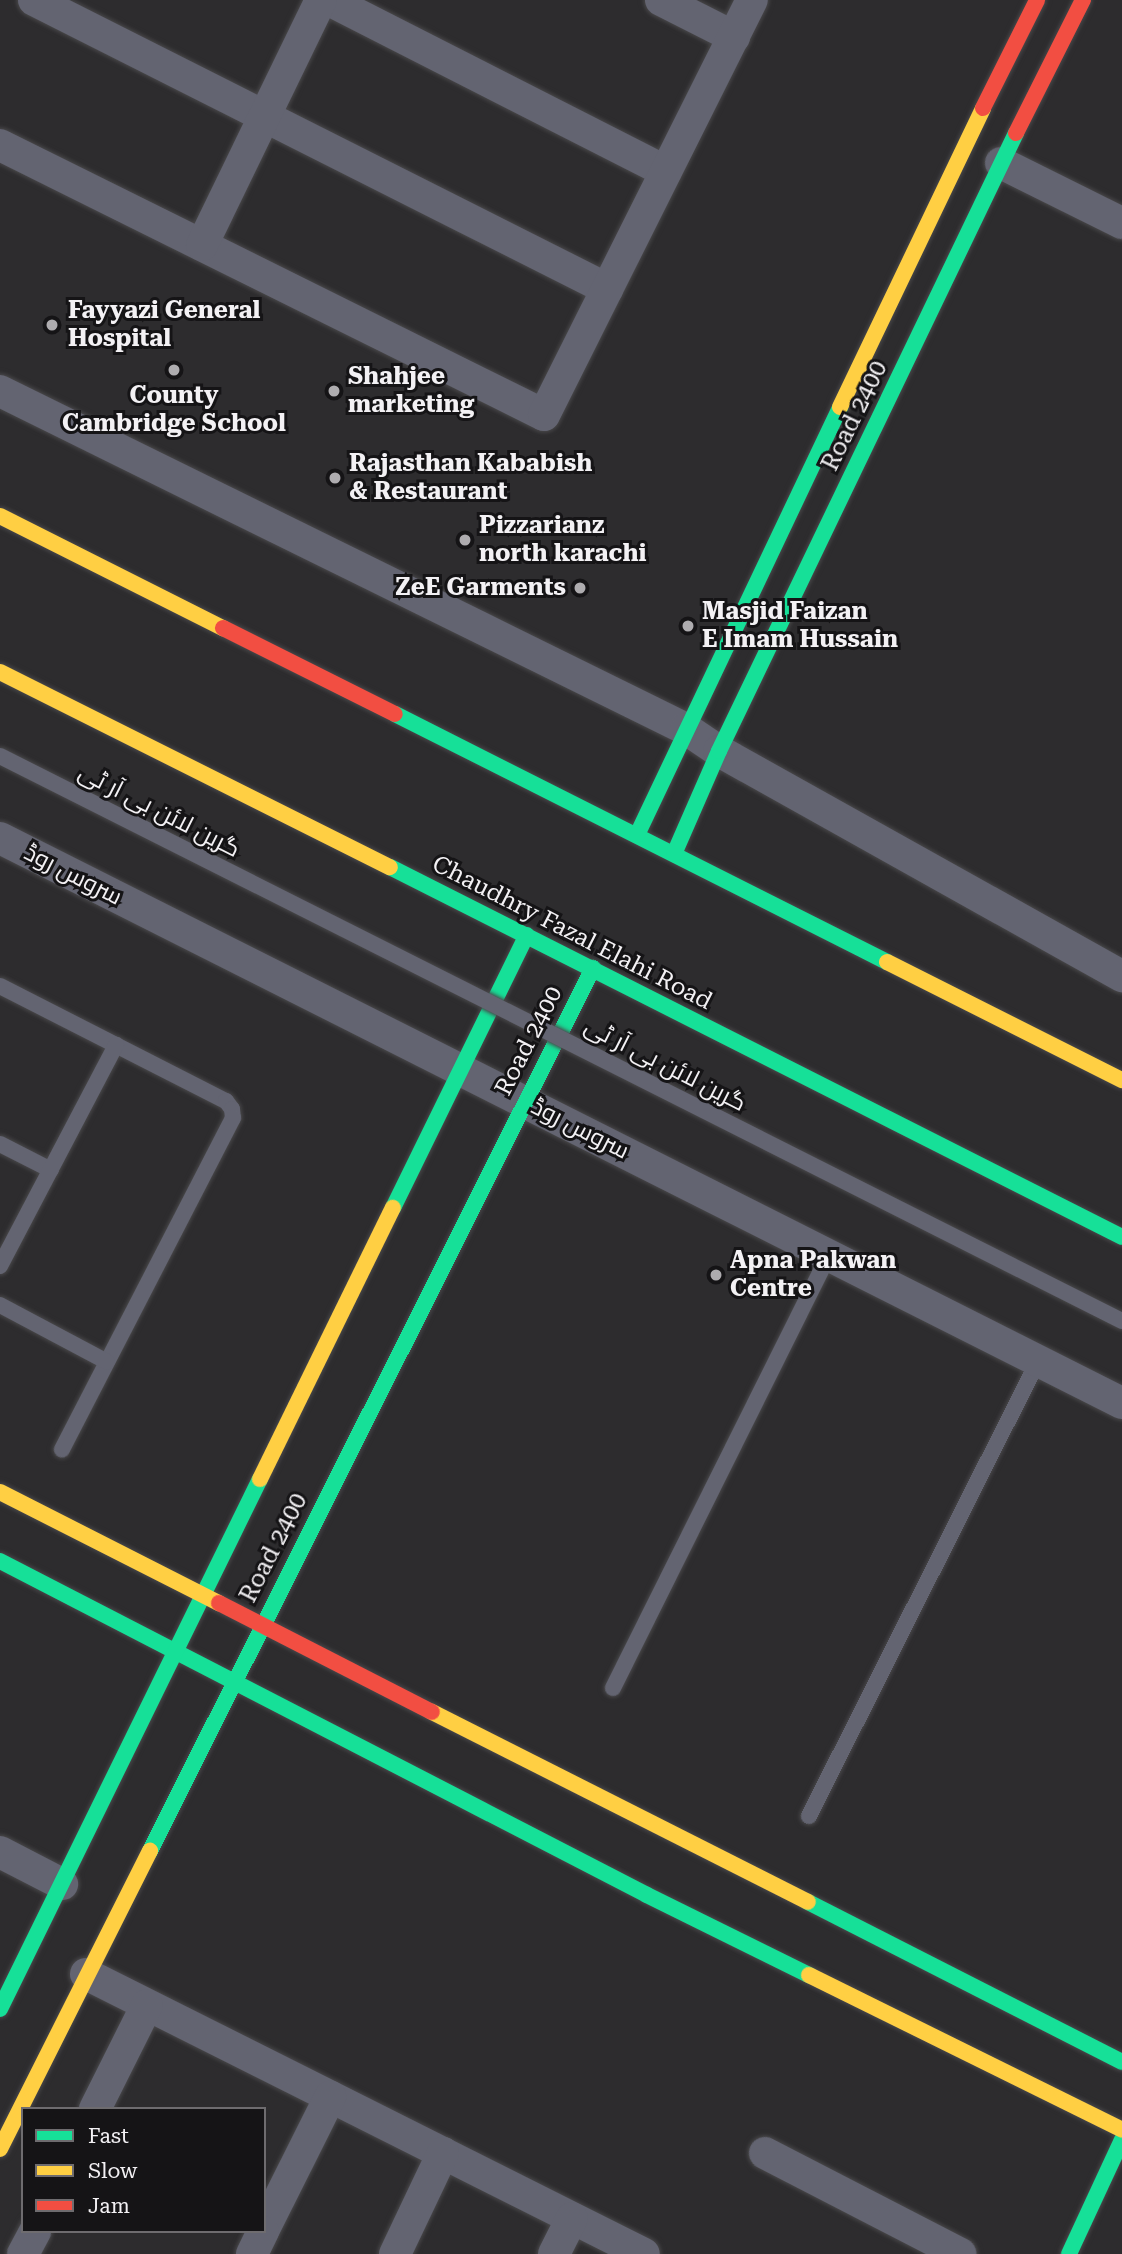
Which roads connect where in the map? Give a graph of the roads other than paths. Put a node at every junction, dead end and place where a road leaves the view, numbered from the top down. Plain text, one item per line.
1 (34, 0) edge
2 (321, 0) edge
3 (329, 0) edge
4 (661, 0) edge
5 (752, 0) edge
6 (1083, 0) edge
7 (1030, 2) edge
8 (734, 37) junction
9 (265, 116) junction
10 (0, 145) edge
11 (1001, 163) junction
12 (666, 172) junction
13 (1122, 223) edge
14 (202, 245) junction
15 (607, 289) junction
16 (0, 391) edge
17 (0, 516) edge
18 (0, 672) edge
19 (686, 729) junction
20 (719, 751) junction
21 (0, 756) edge
22 (637, 835) junction
23 (0, 838) edge
24 (674, 854) junction
25 (527, 935) junction
26 (593, 968) junction
27 (1122, 976) edge
28 (0, 986) edge
29 (116, 1045) junction
30 (462, 1070) junction
31 (1122, 1080) edge
32 (524, 1101) junction
33 (0, 1144) edge
34 (51, 1170) junction
35 (1122, 1237) edge
36 (829, 1255) junction
37 (0, 1266) edge
38 (0, 1305) edge
39 (1122, 1321) edge
40 (1038, 1361) junction
41 (107, 1362) junction
42 (1122, 1403) edge
43 (62, 1449) dead end
44 (0, 1492) edge
45 (0, 1561) edge
46 (204, 1597) junction
47 (260, 1626) junction
48 (176, 1653) junction
49 (232, 1683) junction
50 (613, 1688) dead end
51 (809, 1816) dead end
52 (2, 1857) edge
53 (62, 1884) junction
54 (86, 1974) junction
55 (147, 2005) junction
56 (0, 2009) edge
57 (1122, 2062) edge
58 (330, 2097) junction
59 (96, 2107) edge
60 (1122, 2130) edge
61 (1122, 2140) edge
62 (0, 2149) edge
63 (443, 2153) junction
64 (765, 2153) dead end
65 (572, 2218) junction
66 (266, 2226) edge
67 (34, 2233) edge
68 (262, 2233) edge
69 (23, 2254) edge
70 (252, 2254) edge
71 (395, 2254) edge
72 (554, 2254) edge
73 (644, 2254) edge
74 (961, 2254) edge
75 (1069, 2254) edge

1 - 9 street
2 - 9 street
3 - 12 street
4 - 8 street
5 - 8 street
6 - 11 main road, Road 2400
7 - 19 main road, Road 2400
8 - 12 street
9 - 14 street
9 - 15 street
10 - 14 street
11 - 13 street
11 - 20 main road, Road 2400
12 - 15 street
14 - 15 street
16 - 19 street
17 - 22 main road
18 - 25 main road, Chaudhry Fazal Elahi Road
19 - 20 street
19 - 22 main road, Road 2400
20 - 24 main road, Road 2400
20 - 27 street
21 - 39 lane, گرین لائن بی آر ٹی, bridge
22 - 24 main road
23 - 30 street, سروس روڈ
24 - 31 main road
25 - 26 main road, Chaudhry Fazal Elahi Road
25 - 30 main road, Road 2400
26 - 32 main road, Road 2400
26 - 35 main road, Chaudhry Fazal Elahi Road
28 - 29 lane
29 - 34 lane
29 - 41 lane
30 - 32 street, سروس روڈ
30 - 46 main road, Road 2400
32 - 36 street, سروس روڈ
32 - 47 main road, Road 2400
33 - 34 lane
34 - 37 lane
36 - 40 street, سروس روڈ
36 - 50 lane
38 - 41 lane
40 - 42 street, سروس روڈ
40 - 51 lane
41 - 43 lane
44 - 46 main road
45 - 48 main road
46 - 47 main road
46 - 48 main road, Road 2400
47 - 49 main road, Road 2400
47 - 57 main road
48 - 49 main road
48 - 53 main road, Road 2400
49 - 54 main road, Road 2400
49 - 60 main road
52 - 53 street
53 - 56 main road, Road 2400
54 - 55 street
54 - 62 main road, Road 2400
55 - 58 street
55 - 59 street
58 - 63 street
58 - 66 street
61 - 75 main road
63 - 65 street
63 - 71 street
64 - 74 street
65 - 72 street
65 - 73 street
67 - 69 street
68 - 70 street

